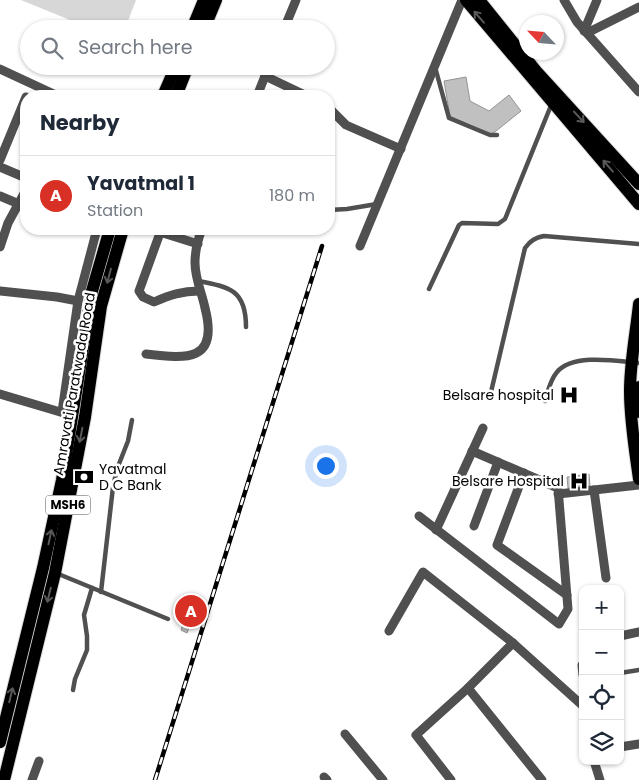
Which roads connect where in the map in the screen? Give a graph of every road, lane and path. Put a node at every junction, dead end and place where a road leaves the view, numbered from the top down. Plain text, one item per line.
1 (204, 0) edge
2 (216, 0) edge
3 (296, 0) edge
4 (462, 0) edge
5 (466, 0) edge
6 (479, 0) edge
7 (564, 0) edge
8 (596, 0) edge
9 (639, 6) edge
10 (196, 20) edge
11 (208, 20) edge
12 (288, 20) edge
13 (586, 32) junction
14 (435, 65) junction
15 (0, 69) edge
16 (172, 75) edge
17 (184, 75) edge
18 (265, 76) joint
19 (635, 81) edge
20 (32, 83) junction
21 (29, 90) edge
22 (46, 90) edge
23 (165, 90) edge
24 (178, 90) edge
25 (259, 90) edge
26 (289, 90) edge
27 (639, 92) edge
28 (554, 97) junction
29 (20, 111) edge
30 (335, 114) edge
31 (497, 135) dead end
32 (401, 149) junction
33 (0, 160) edge
34 (0, 168) edge
35 (20, 176) edge
36 (639, 184) edge
37 (0, 196) edge
38 (20, 198) edge
39 (20, 202) edge
40 (378, 203) junction
41 (639, 204) edge
42 (335, 210) edge
43 (4, 222) edge
44 (95, 235) edge
45 (108, 235) edge
46 (121, 235) edge
47 (159, 235) edge
48 (172, 235) edge
49 (200, 235) edge
50 (198, 244) junction
51 (639, 244) edge
52 (0, 246) edge
53 (360, 246) dead end
54 (198, 281) junction
55 (429, 289) dead end
56 (0, 291) edge
57 (200, 291) junction
58 (78, 301) junction
59 (639, 304) edge
60 (246, 327) dead end
61 (146, 354) dead end
62 (635, 363) edge
63 (639, 387) edge
64 (490, 392) dead end
65 (0, 394) edge
66 (545, 401) dead end
67 (639, 412) edge
68 (68, 414) junction
69 (132, 420) dead end
70 (483, 428) dead end
71 (472, 451) junction
72 (498, 462) junction
73 (524, 473) junction
74 (639, 479) edge
75 (639, 485) edge
76 (594, 490) junction
77 (558, 494) junction
78 (419, 516) dead end
79 (474, 526) dead end
80 (436, 530) junction
81 (49, 570) junction
82 (606, 578) dead end
83 (92, 588) junction
84 (101, 592) junction
85 (567, 595) junction
86 (168, 619) dead end
87 (389, 631) dead end
88 (639, 632) edge
89 (624, 635) edge
90 (513, 643) junction
91 (639, 670) edge
92 (624, 672) edge
93 (468, 688) junction
94 (73, 690) dead end
95 (579, 702) edge
96 (345, 734) dead end
97 (0, 742) edge
98 (639, 744) edge
99 (624, 746) edge
100 (39, 761) dead end
101 (595, 765) edge
102 (446, 778) edge
103 (4, 780) edge
104 (32, 780) edge
105 (383, 780) edge
106 (542, 780) edge
107 (600, 780) edge

1 - 10 main road
2 - 11 main road
3 - 12 street
4 - 14 street
28 -> 5 main road
6 - 28 main road
7 - 13 street
8 - 13 street
9 - 13 street
13 - 19 street
14 - 31 lane
14 - 32 street
15 - 20 street
16 - 23 main road
17 - 24 main road
18 - 25 street
18 - 26 street
19 - 27 street
20 - 21 street
20 - 22 street
28 -> 36 main road
41 -> 28 main road
28 - 55 lane
29 - 33 street
30 - 32 street
32 - 40 street
34 - 35 street
37 - 38 street
39 - 43 street
40 - 42 lane
40 - 53 street
43 - 52 street
44 - 58 street
45 - 68 main road, Amravati Paratwada Road / MSH6
46 -> 81 main road, Amravati Paratwada Road / MSH6
47 - 57 street
48 - 50 street
49 - 50 street
50 - 54 street
51 - 64 lane
54 - 57 street
54 - 60 lane
56 - 58 street
57 - 61 street
58 - 68 street
59 - 62 main road
62 - 66 lane
62 - 74 main road
63 - 67 main road
65 - 68 street
81 -> 68 main road, Amravati Paratwada Road / MSH6
69 - 84 lane
70 - 71 street
71 - 72 street
71 - 80 street
72 - 73 street
72 - 79 street
73 - 77 street
73 - 85 street
75 - 76 street
76 - 77 street
76 - 82 street
77 - 85 street
78 - 80 street
80 - 85 street
81 - 83 lane
97 -> 81 main road, Amravati Paratwada Road / MSH6
81 -> 103 main road, Amravati Paratwada Road / MSH6
83 - 84 lane
83 - 94 lane
84 - 86 lane
87 - 90 street
88 - 89 street
90 - 93 street
90 - 95 street
91 - 92 lane
93 - 102 street
93 - 106 street
96 - 105 street
98 - 99 street
100 - 104 street
101 - 107 street

